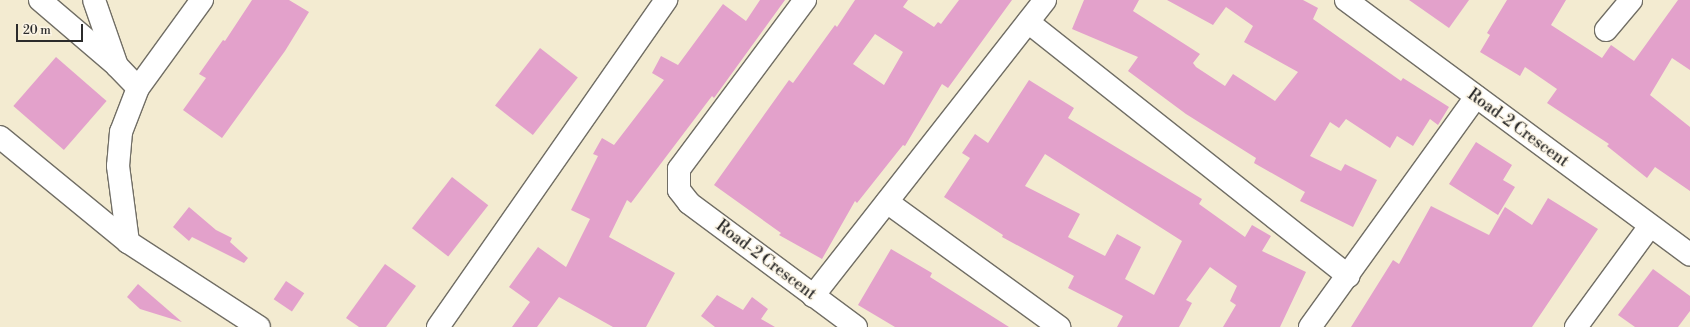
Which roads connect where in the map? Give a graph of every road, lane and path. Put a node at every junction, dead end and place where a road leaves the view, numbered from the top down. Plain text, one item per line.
1 (40, 0) edge
2 (94, 0) edge
3 (202, 0) edge
4 (666, 0) edge
5 (805, 0) edge
6 (1046, 0) edge
7 (1346, 0) edge
8 (1631, 0) edge
9 (1028, 22) junction
10 (1606, 30) dead end
11 (117, 66) junction
12 (138, 88) junction
13 (1476, 97) junction
14 (0, 137) edge
15 (887, 202) junction
16 (1650, 226) junction
17 (128, 242) junction
18 (1690, 255) edge
19 (1348, 276) junction
20 (814, 296) junction
21 (259, 327) edge
22 (438, 327) edge
23 (856, 327) edge
24 (1060, 327) edge
25 (1310, 327) edge
26 (1576, 327) edge

1 - 11 street
2 - 11 street
3 - 12 street
4 - 22 street
5 - 20 street, Road-2 Crescent
6 - 9 street
7 - 13 street, Road-2 Crescent
8 - 10 street
9 - 15 street
9 - 19 street
11 - 12 street
12 - 17 street
13 - 16 street, Road-2 Crescent
13 - 19 street
14 - 17 street
15 - 20 street
15 - 24 street
16 - 18 street, Road-2 Crescent
16 - 26 street
17 - 21 street
19 - 25 street
20 - 23 street, Road-2 Crescent

